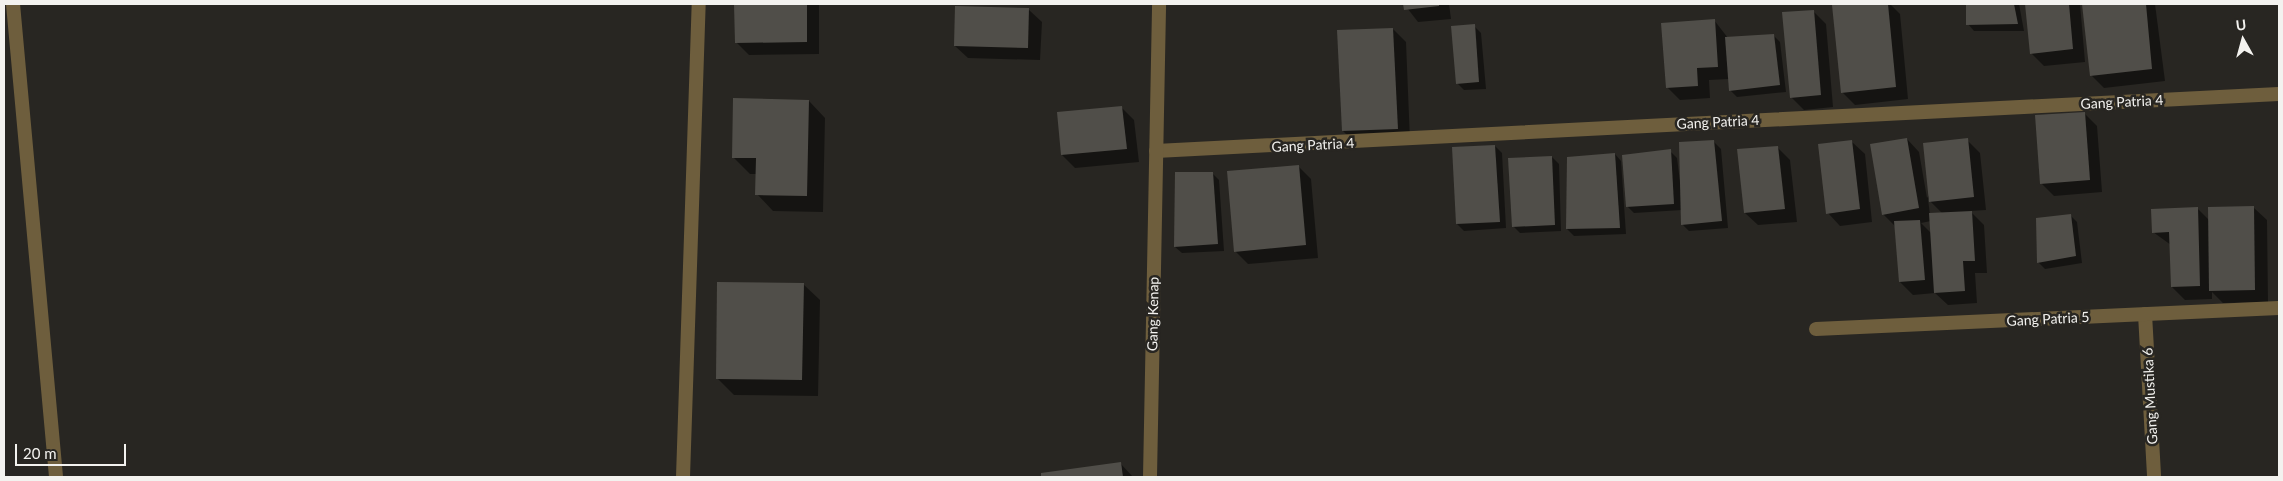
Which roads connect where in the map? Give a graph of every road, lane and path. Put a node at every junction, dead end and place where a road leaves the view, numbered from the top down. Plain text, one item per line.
1 (13, 4) edge
2 (699, 4) edge
3 (1159, 4) edge
4 (2279, 94) edge
5 (1156, 150) junction
6 (2279, 308) edge
7 (2145, 314) junction
8 (1816, 329) dead end
9 (56, 477) edge
10 (683, 477) edge
11 (1150, 477) edge
12 (2154, 477) edge

1 - 9 street
2 - 10 street
3 - 5 street, Gang Kenap
4 - 5 street, Gang Patria 4
5 - 11 street, Gang Kenap
6 - 7 street, Gang Patria 5
7 - 8 street, Gang Patria 5
7 - 12 street, Gang Mustika 6

